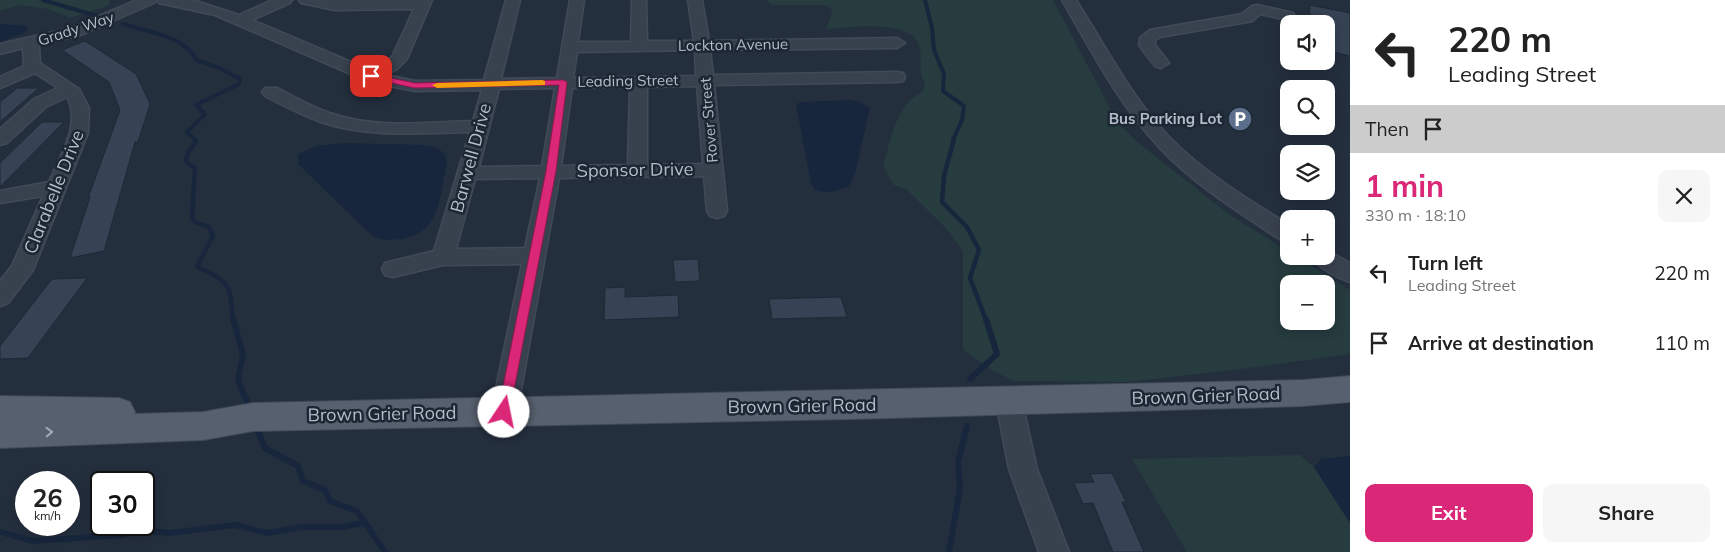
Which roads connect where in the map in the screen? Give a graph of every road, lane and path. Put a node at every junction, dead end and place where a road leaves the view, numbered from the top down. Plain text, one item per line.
1 (149, 0) edge
2 (164, 0) edge
3 (285, 0) edge
4 (306, 0) edge
5 (513, 0) edge
6 (577, 0) edge
7 (639, 0) edge
8 (695, 0) edge
9 (1069, 0) edge
10 (425, 2) edge
11 (206, 3) edge
12 (1283, 15) edge
13 (240, 20) junction
14 (897, 43) dead end
15 (31, 44) junction
16 (840, 44) junction
17 (702, 45) junction
18 (638, 46) junction
19 (569, 47) junction
20 (0, 49) edge
21 (1161, 63) dead end
22 (35, 67) junction
23 (371, 76) junction
24 (897, 77) dead end
25 (853, 78) junction
26 (705, 79) junction
27 (638, 81) junction
28 (563, 82) junction
29 (0, 83) edge
30 (491, 84) junction
31 (71, 89) junction
32 (270, 92) dead end
33 (481, 126) junction
34 (0, 139) edge
35 (637, 170) junction
36 (713, 170) junction
37 (551, 171) junction
38 (467, 173) junction
39 (58, 187) junction
40 (0, 197) edge
41 (717, 211) dead end
42 (1280, 229) edge
43 (535, 256) junction
44 (443, 257) junction
45 (1335, 264) edge
46 (394, 269) dead end
47 (1350, 274) edge
48 (0, 297) edge
49 (1350, 389) edge
50 (1009, 402) junction
51 (0, 410) edge
52 (504, 412) junction
53 (253, 417) junction
54 (0, 434) edge
55 (1054, 552) edge

1 - 15 street, Grady Way
2 - 11 street, Leading Street
3 - 13 street
4 - 10 street
5 - 30 street, Barwell Drive
6 - 19 street
7 - 18 street
8 - 17 street, Rover Street
9 - 42 street
10 - 23 street
11 - 13 street, Leading Street
12 - 21 street
13 - 23 street, Leading Street
14 - 16 street, Lockton Avenue
15 - 20 street, Grady Way
15 - 22 street
16 - 17 street, Lockton Avenue
16 - 25 street
17 - 18 street, Lockton Avenue
17 - 26 street, Rover Street
18 - 19 street, Lockton Avenue
19 - 28 street
22 - 29 street
22 - 31 street
23 - 30 street, Leading Street
24 - 25 street, Leading Street
25 - 26 street, Leading Street
26 - 27 street, Leading Street
26 - 36 street, Rover Street
27 - 28 street, Leading Street
27 - 35 street
28 - 30 street, Leading Street
28 - 37 street
30 - 33 street, Barwell Drive
31 - 34 street
31 - 39 street, Clarabelle Drive
32 - 33 street
33 - 38 street, Barwell Drive
35 - 36 street, Sponsor Drive
35 - 37 street, Sponsor Drive
36 - 41 street, Rover Street
37 - 38 street, Sponsor Drive
37 - 43 street
38 - 44 street, Barwell Drive
39 - 40 street
39 - 48 street, Clarabelle Drive
43 - 44 street
43 - 52 street
44 - 46 street
45 - 47 street
49 - 50 main road, Brown Grier Road
50 - 52 main road, Brown Grier Road
50 - 55 street
51 - 53 main road, Brown Grier Road
52 - 53 main road, Brown Grier Road
54 -> 53 main road, Brown Grier Road

